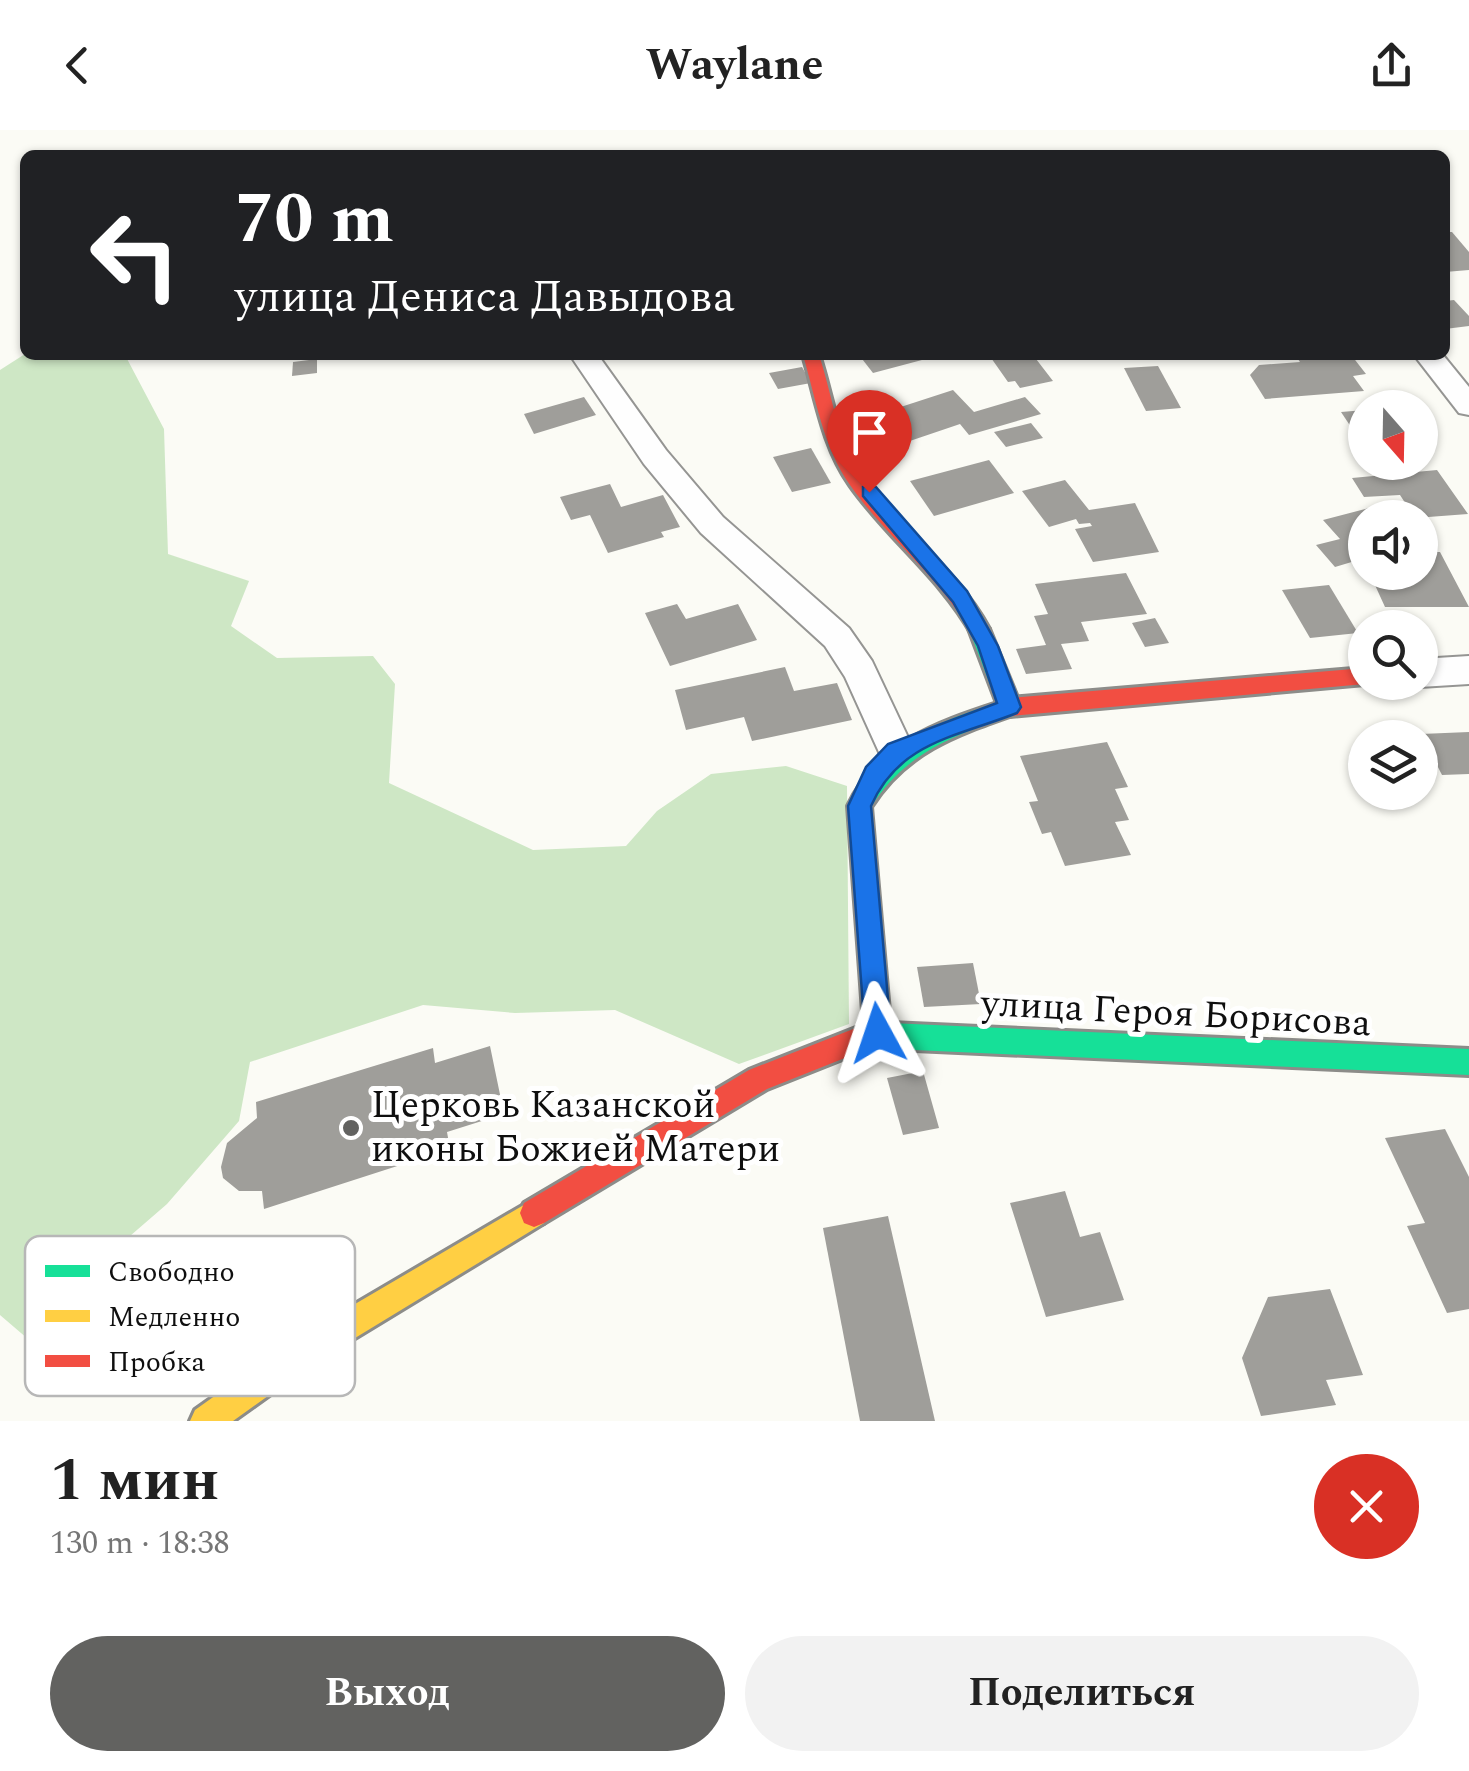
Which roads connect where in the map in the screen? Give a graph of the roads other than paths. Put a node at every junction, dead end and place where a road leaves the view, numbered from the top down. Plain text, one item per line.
1 (587, 360) edge
2 (812, 360) edge
3 (1432, 360) edge
4 (1469, 406) edge
5 (1469, 670) edge
6 (1438, 672) edge
7 (1348, 677) edge
8 (1010, 707) junction
9 (896, 750) junction
10 (878, 1033) junction
11 (1469, 1062) edge
12 (355, 1321) edge
13 (241, 1396) edge
14 (206, 1421) edge

1 - 9 street
2 - 8 street
3 - 4 street
5 - 6 street
7 - 8 street
8 - 9 street
9 - 10 street
10 - 11 street, улица Героя Борисова
10 - 12 street, улица Героя Борисова
13 - 14 street, улица Героя Борисова

